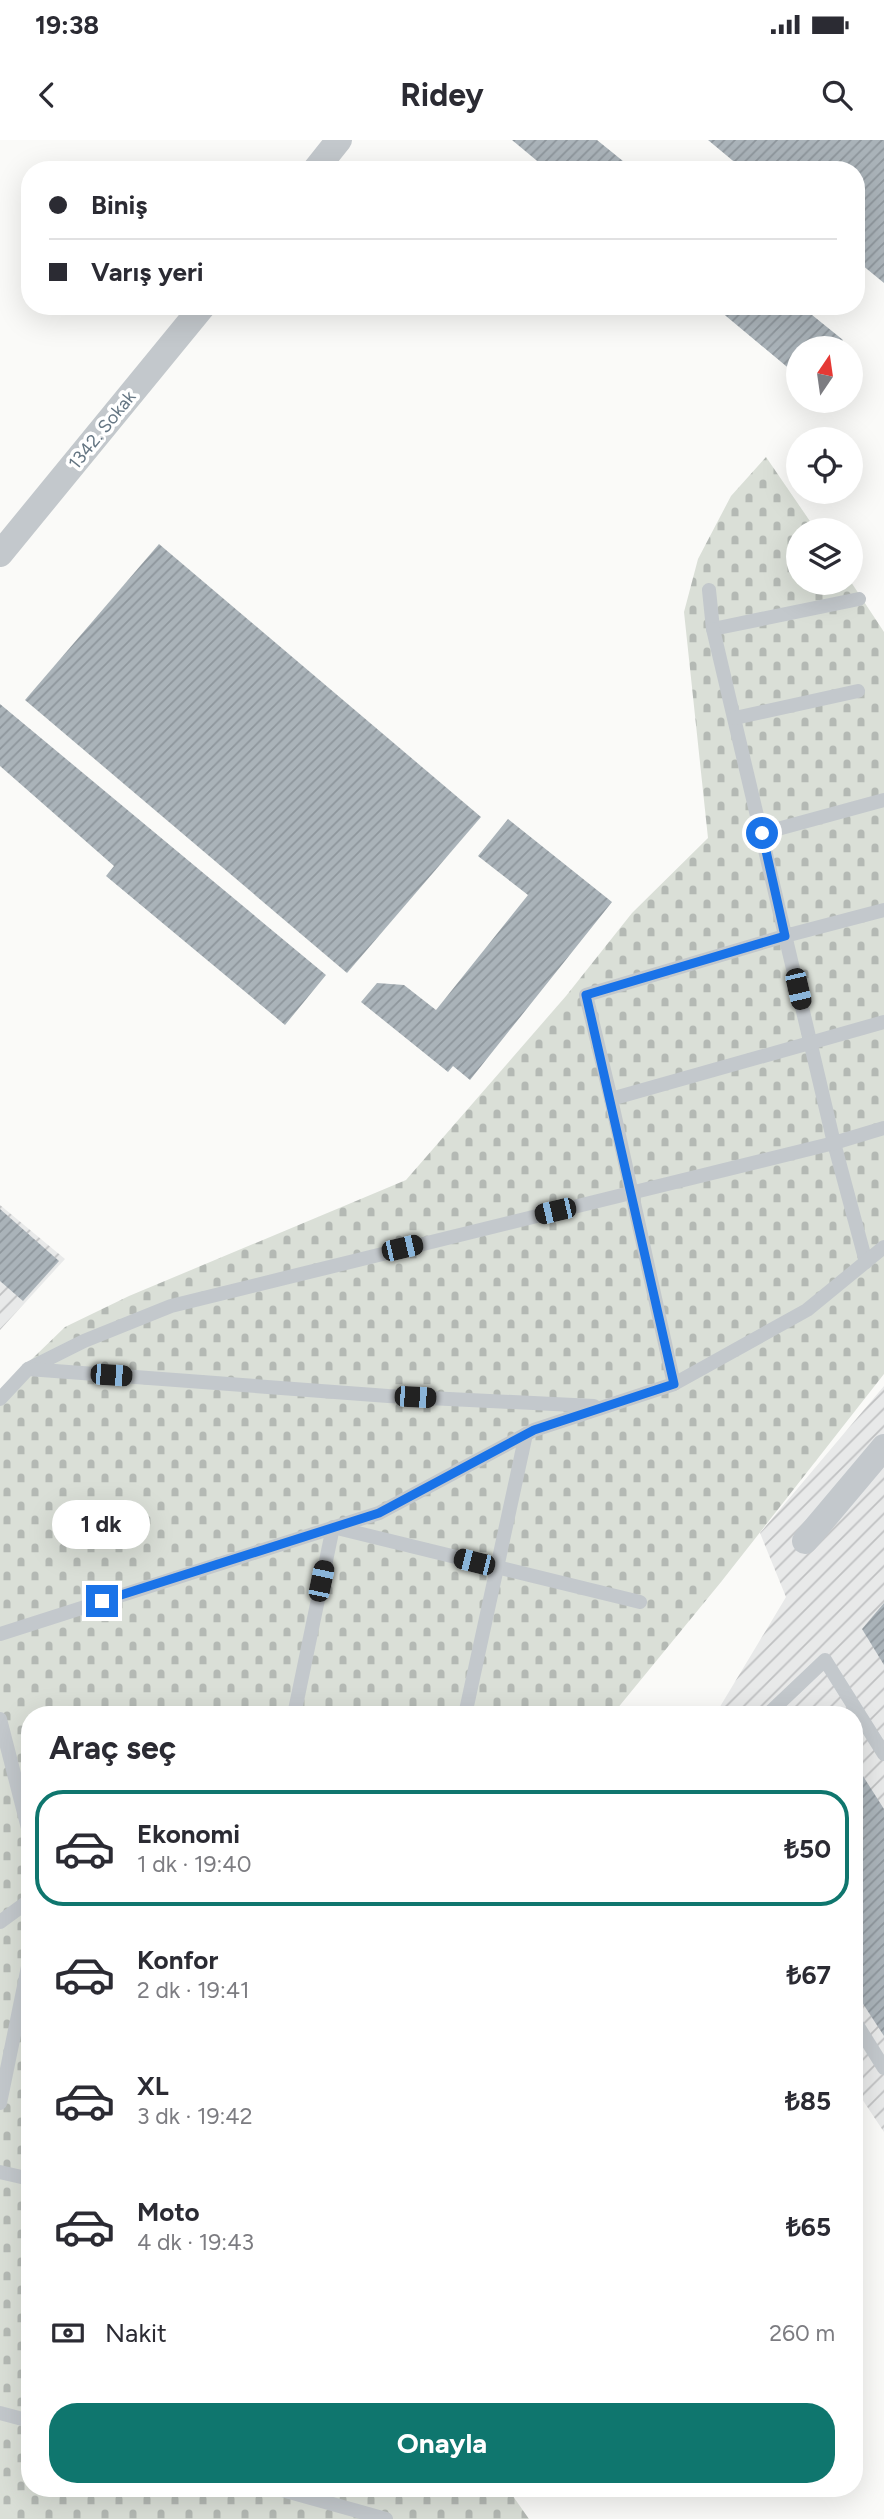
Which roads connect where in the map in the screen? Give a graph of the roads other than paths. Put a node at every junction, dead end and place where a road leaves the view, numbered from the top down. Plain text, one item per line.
1 (339, 140) edge
2 (322, 161) edge
3 (196, 315) edge
4 (0, 554) edge
5 (709, 590) dead end
6 (859, 599) dead end
7 (713, 629) junction
8 (858, 691) dead end
9 (735, 718) junction
10 (884, 800) edge
11 (762, 833) junction
12 (884, 910) edge
13 (785, 936) junction
14 (884, 1022) edge
15 (810, 1041) junction
16 (611, 1099) junction
17 (884, 1128) edge
18 (834, 1143) junction
19 (632, 1193) junction
20 (884, 1247) edge
21 (866, 1262) junction
22 (28, 1369) junction
23 (674, 1384) junction
24 (0, 1399) edge
25 (602, 1406) junction
26 (526, 1434) junction
27 (884, 1447) edge
28 (333, 1527) junction
29 (805, 1541) dead end
30 (497, 1567) junction
31 (640, 1602) dead end
32 (0, 1634) edge
33 (296, 1706) edge
34 (467, 1706) edge
35 (776, 1706) edge
36 (853, 1706) edge
37 (0, 1719) edge
38 (863, 1721) edge
39 (884, 1754) edge
40 (21, 1801) edge
41 (21, 1907) edge
42 (0, 1922) edge
43 (21, 2001) edge
44 (863, 2034) edge
45 (884, 2068) edge
46 (0, 2103) edge
47 (0, 2172) edge
48 (21, 2177) edge
49 (0, 2413) edge
50 (21, 2419) edge
51 (307, 2497) edge
52 (386, 2519) edge

1 - 2 street
3 - 4 street, 1342. Sokak
5 - 7 lane
6 - 7 lane
7 - 9 lane
8 - 9 lane
9 - 11 lane
10 - 11 lane
11 - 13 lane
12 - 13 lane
13 - 15 lane
13 - 16 lane
14 - 15 lane
15 - 16 lane
15 - 18 lane
16 - 19 lane
17 - 18 lane
18 - 19 lane
18 - 21 lane
19 - 22 lane
19 - 23 lane
20 - 21 lane
21 - 23 lane
22 - 24 lane
22 - 25 lane
23 - 25 lane
25 - 26 lane
26 - 28 lane
26 - 30 lane
27 - 29 street
28 - 30 lane
28 - 32 lane
28 - 33 lane
30 - 31 lane
30 - 34 lane
35 - 36 lane
37 - 40 lane
38 - 39 lane
41 - 42 lane
43 - 46 lane
44 - 45 lane
47 - 48 lane
49 - 50 lane
51 - 52 lane

